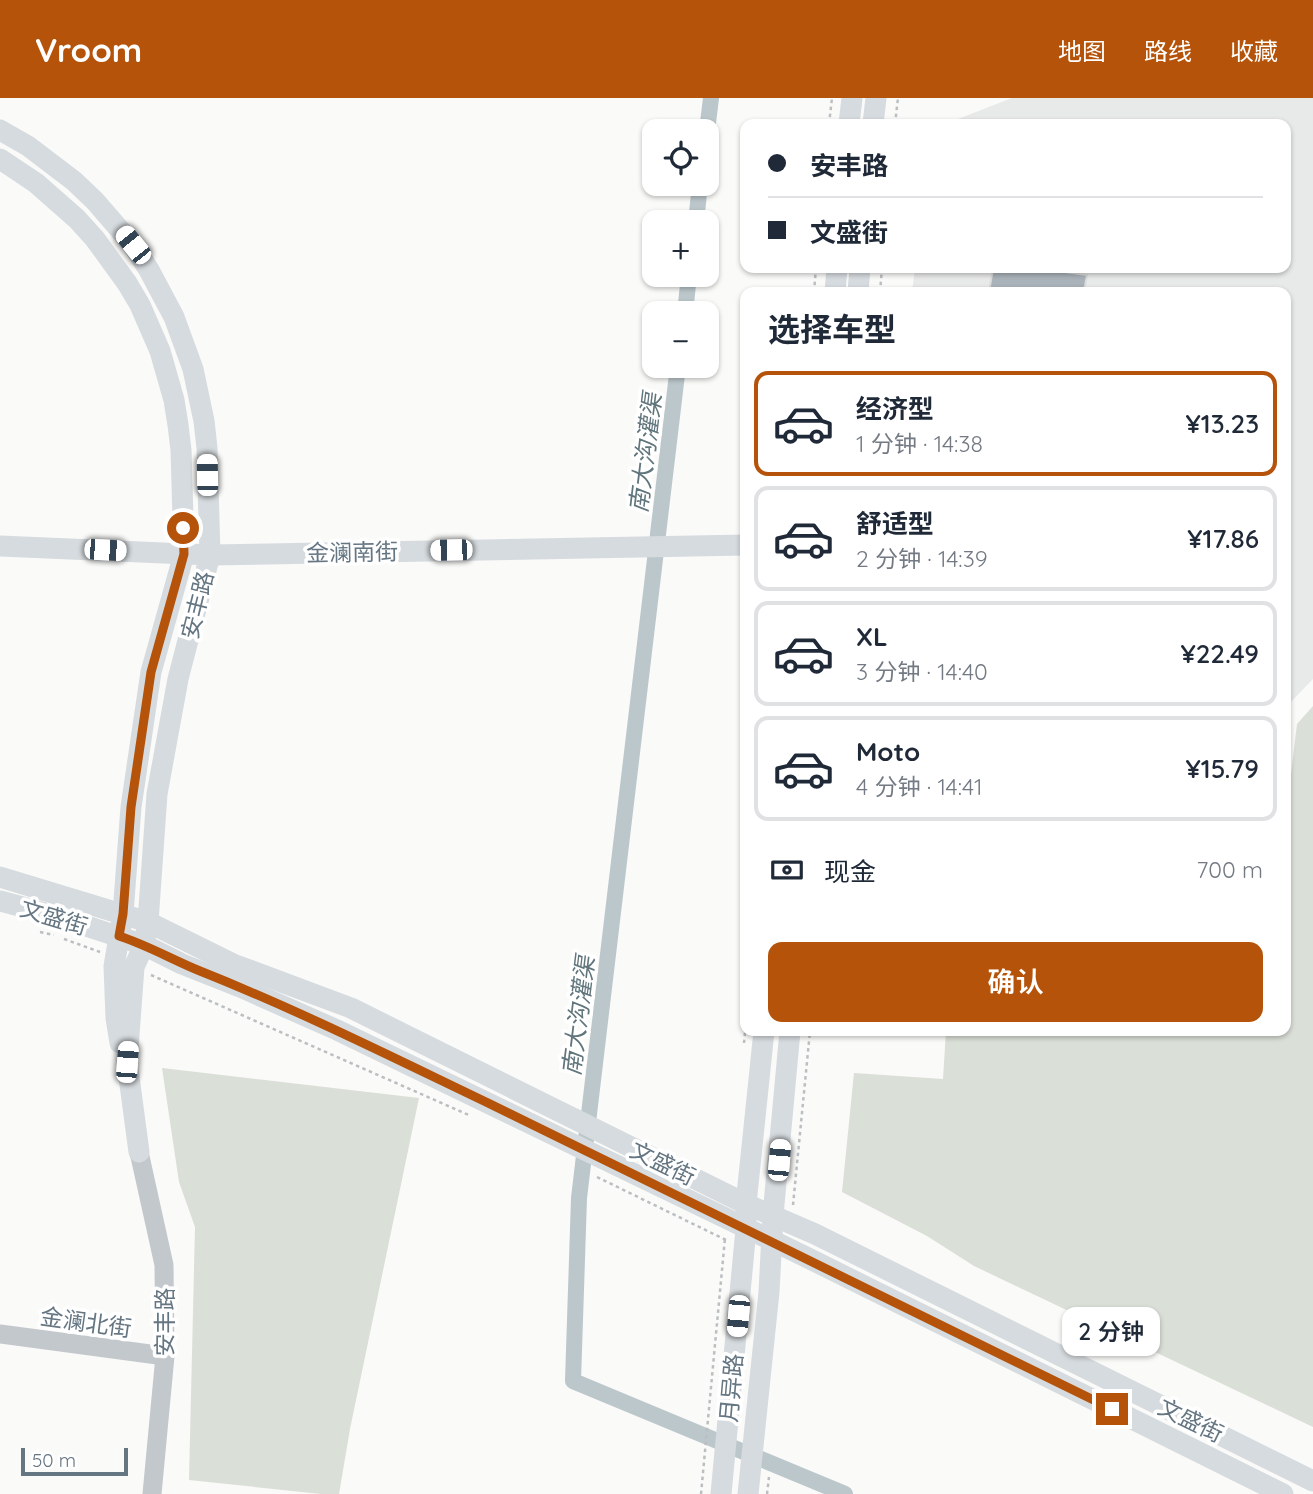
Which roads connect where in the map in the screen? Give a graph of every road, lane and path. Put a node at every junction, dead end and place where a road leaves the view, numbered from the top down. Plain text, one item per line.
1 (832, 98) edge
2 (852, 98) edge
3 (876, 98) edge
4 (898, 98) edge
5 (830, 119) edge
6 (850, 119) edge
7 (874, 119) edge
8 (896, 119) edge
9 (0, 130) edge
10 (0, 159) edge
11 (740, 545) edge
12 (0, 546) edge
13 (184, 554) junction
14 (210, 555) junction
15 (0, 877) edge
16 (0, 901) edge
17 (123, 914) junction
18 (148, 922) junction
19 (34, 930) dead end
20 (144, 945) junction
21 (123, 953) junction
22 (763, 1036) edge
23 (790, 1036) edge
24 (470, 1115) dead end
25 (139, 1152) joint
26 (746, 1204) junction
27 (774, 1216) junction
28 (746, 1228) junction
29 (773, 1242) junction
30 (0, 1335) edge
31 (165, 1356) junction
32 (724, 1357) junction
33 (1313, 1481) edge
34 (152, 1494) edge
35 (701, 1494) edge
36 (721, 1494) edge
37 (748, 1494) edge
38 (1283, 1494) edge

1 - 5 path
2 - 6 main road
3 - 7 main road
4 - 8 path
9 - 14 main road, 安丰路
10 - 13 main road, 安丰路
11 - 14 main road, 金澜南街
12 - 13 main road, 金澜南街
13 - 14 main road, 金澜南街
13 - 17 main road, 安丰路
14 - 18 main road, 安丰路
15 - 17 main road, 文盛街
16 - 21 main road, 文盛街
17 - 18 main road, 文盛街
17 - 21 main road, 安丰路
18 - 20 main road, 安丰路
18 - 26 main road, 文盛街
19 - 21 path, 文盛街
20 - 21 main road, 文盛街
20 - 28 main road, 文盛街
21 - 24 path, 文盛街
21 - 25 main road, 安丰路
22 - 26 main road, 月异路
23 - 27 main road, 月异路
25 - 31 street, 安丰路
26 - 27 main road, 文盛街
26 - 28 main road, 月异路
27 - 29 main road, 月异路
27 - 33 main road, 文盛街
28 - 29 main road, 文盛街
28 - 32 main road, 月异路
29 - 37 main road, 月异路
29 - 38 main road, 文盛街
30 - 31 street, 金澜北街
31 - 34 street, 安丰路
32 - 35 path, 月异路
32 - 36 main road, 月异路

